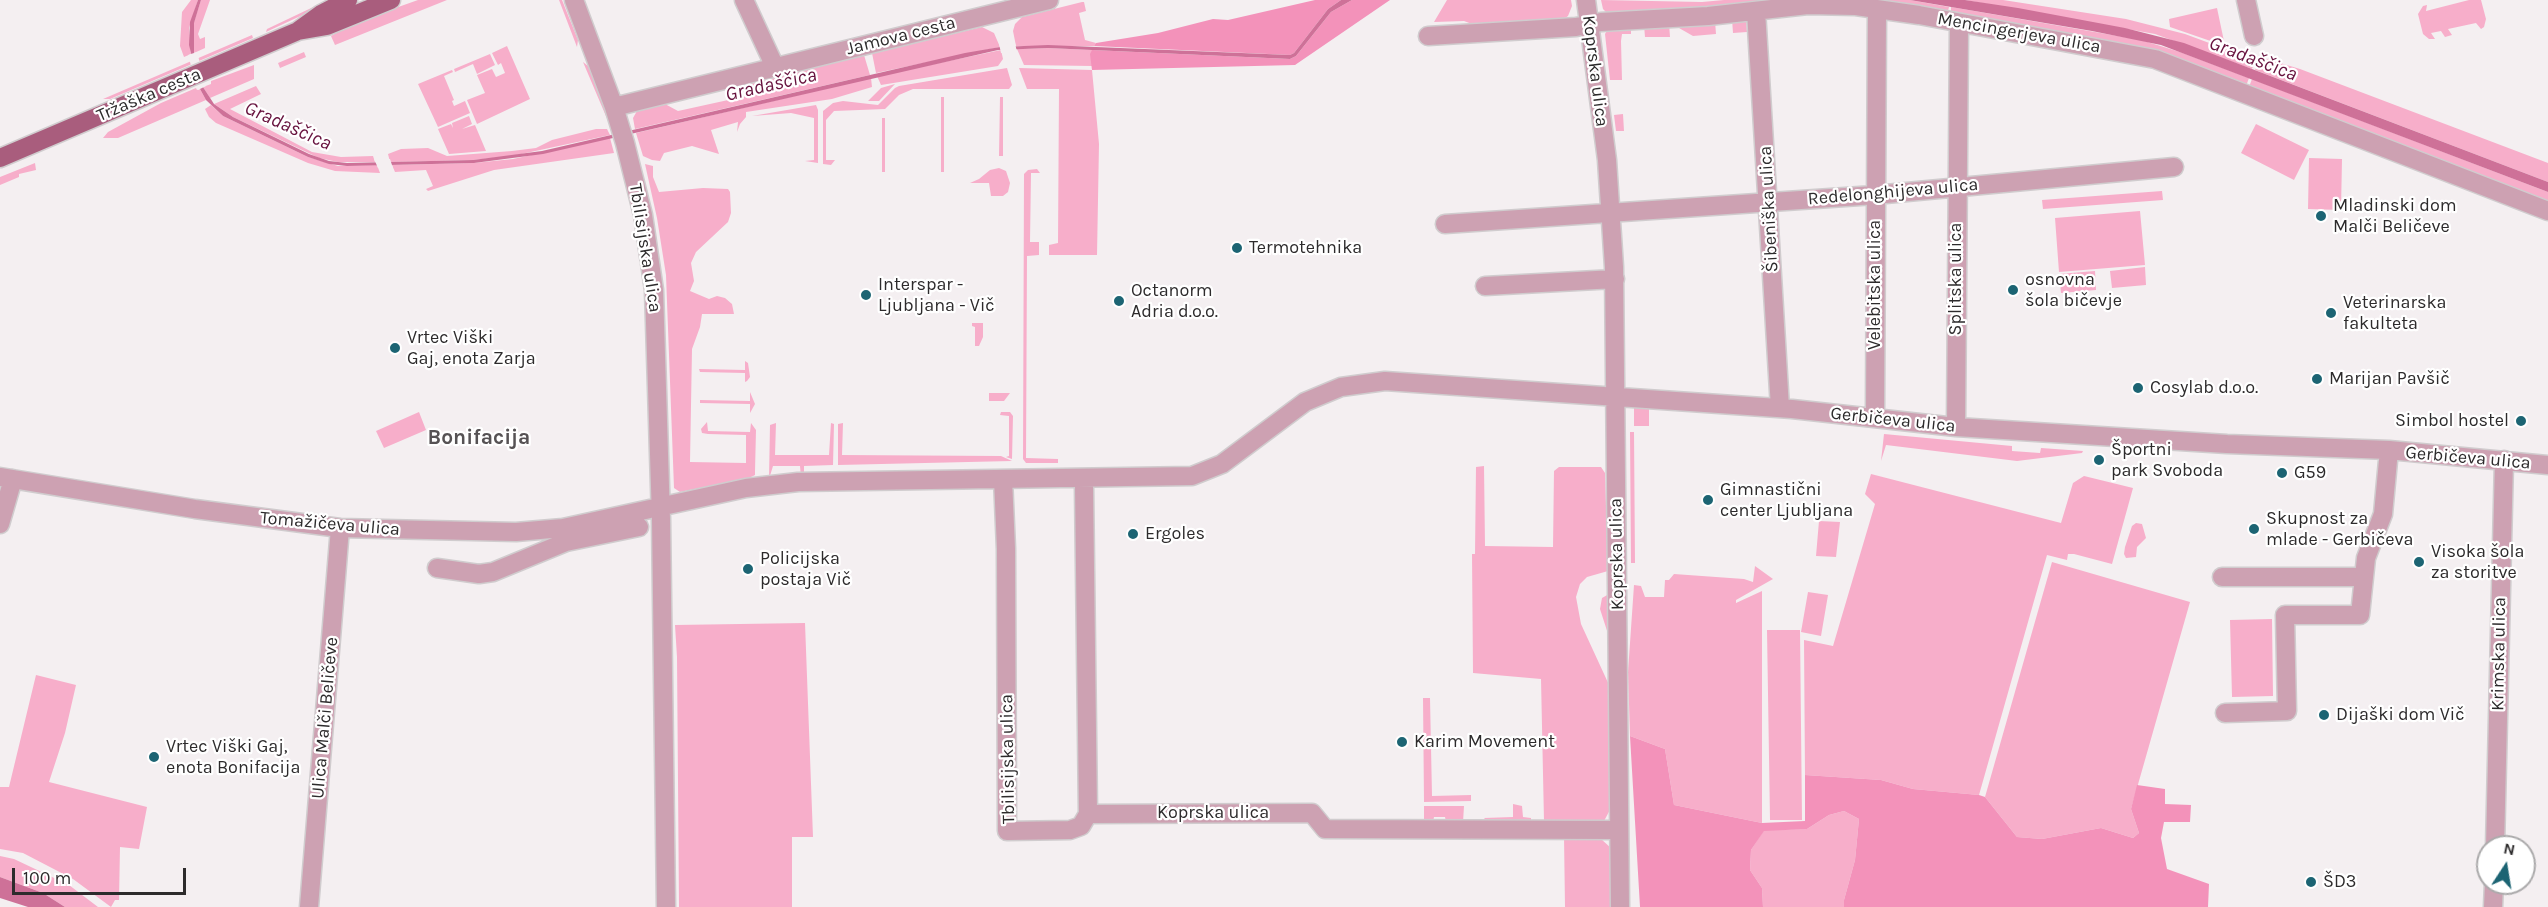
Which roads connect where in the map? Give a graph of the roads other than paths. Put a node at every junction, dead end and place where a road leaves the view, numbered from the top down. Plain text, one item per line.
1 (348, 0) edge
2 (391, 0) edge
3 (574, 0) edge
4 (744, 0) edge
5 (1049, 0) edge
6 (1586, 0) edge
7 (2246, 0) edge
8 (1877, 9) junction
9 (1756, 11) junction
10 (1959, 23) junction
11 (1589, 24) junction
12 (298, 32) junction
13 (1428, 36) dead end
14 (2253, 36) dead end
15 (775, 67) junction
16 (614, 107) junction
17 (0, 158) edge
18 (2174, 167) dead end
19 (1956, 187) junction
20 (1875, 195) junction
21 (1768, 203) junction
22 (2548, 211) edge
23 (1611, 214) junction
24 (1445, 224) dead end
25 (1614, 279) junction
26 (1485, 286) dead end
27 (1616, 396) junction
28 (1780, 408) junction
29 (1875, 417) junction
30 (1956, 427) junction
31 (2389, 450) junction
32 (2504, 460) junction
33 (2548, 465) edge
34 (6, 478) edge
35 (1081, 478) junction
36 (1003, 479) junction
37 (661, 507) junction
38 (0, 524) edge
39 (639, 527) dead end
40 (340, 528) junction
41 (564, 535) junction
42 (436, 568) dead end
43 (2222, 576) dead end
44 (2364, 577) junction
45 (2225, 713) dead end
46 (1088, 814) junction
47 (1619, 830) junction
48 (2495, 835) edge
49 (309, 907) edge
50 (666, 907) edge
51 (1620, 907) edge

1 - 12 main road, Tržaška cesta
2 - 12 main road, Tržaška cesta
3 - 16 street, Tbilisijska ulica
4 - 15 street
5 - 15 street, Jamova cesta
6 - 11 street, Koprska ulica
7 - 14 street
8 - 9 street, Mencingerjeva ulica
8 - 10 street, Mencingerjeva ulica
8 - 20 street, Velebitska ulica
9 - 11 street, Mencingerjeva ulica
9 - 21 street, Šibeniška ulica
10 - 19 street, Splitska ulica
10 - 22 street, Mencingerjeva ulica
11 - 13 street, Mencingerjeva ulica
11 - 23 street, Koprska ulica
12 - 17 main road, Tržaška cesta
15 - 16 street, Jamova cesta
16 - 37 street, Tbilisijska ulica
18 - 19 street, Redelonghijeva ulica
19 - 20 street, Redelonghijeva ulica
19 - 30 street, Splitska ulica
20 - 21 street, Redelonghijeva ulica
20 - 29 street, Velebitska ulica
21 - 23 street, Redelonghijeva ulica
21 - 28 street, Šibeniška ulica
23 - 24 street
23 - 25 street, Koprska ulica
25 - 26 street
25 - 27 street, Koprska ulica
27 - 28 street, Gerbičeva ulica
27 - 35 street, Gerbičeva ulica
27 - 47 street, Koprska ulica
28 - 29 street, Gerbičeva ulica
29 - 30 street, Gerbičeva ulica
30 - 31 street, Gerbičeva ulica
31 - 32 street, Gerbičeva ulica
31 - 44 street, Gerbičeva ulica
32 - 33 street, Gerbičeva ulica
32 - 48 street, Krimska ulica
34 - 38 street
34 - 40 street, Tomažičeva ulica
35 - 36 street
35 - 46 street
36 - 37 street
36 - 46 street, Tbilisijska ulica
37 - 41 street, Tomažičeva ulica
37 - 50 street, Tbilisijska ulica
39 - 41 street
40 - 41 street, Tomažičeva ulica
40 - 49 street, Ulica Malči Beličeve
41 - 42 street
43 - 44 street
44 - 45 street, Gerbičeva ulica
46 - 47 street, Koprska ulica
47 - 51 street, Koprska ulica

